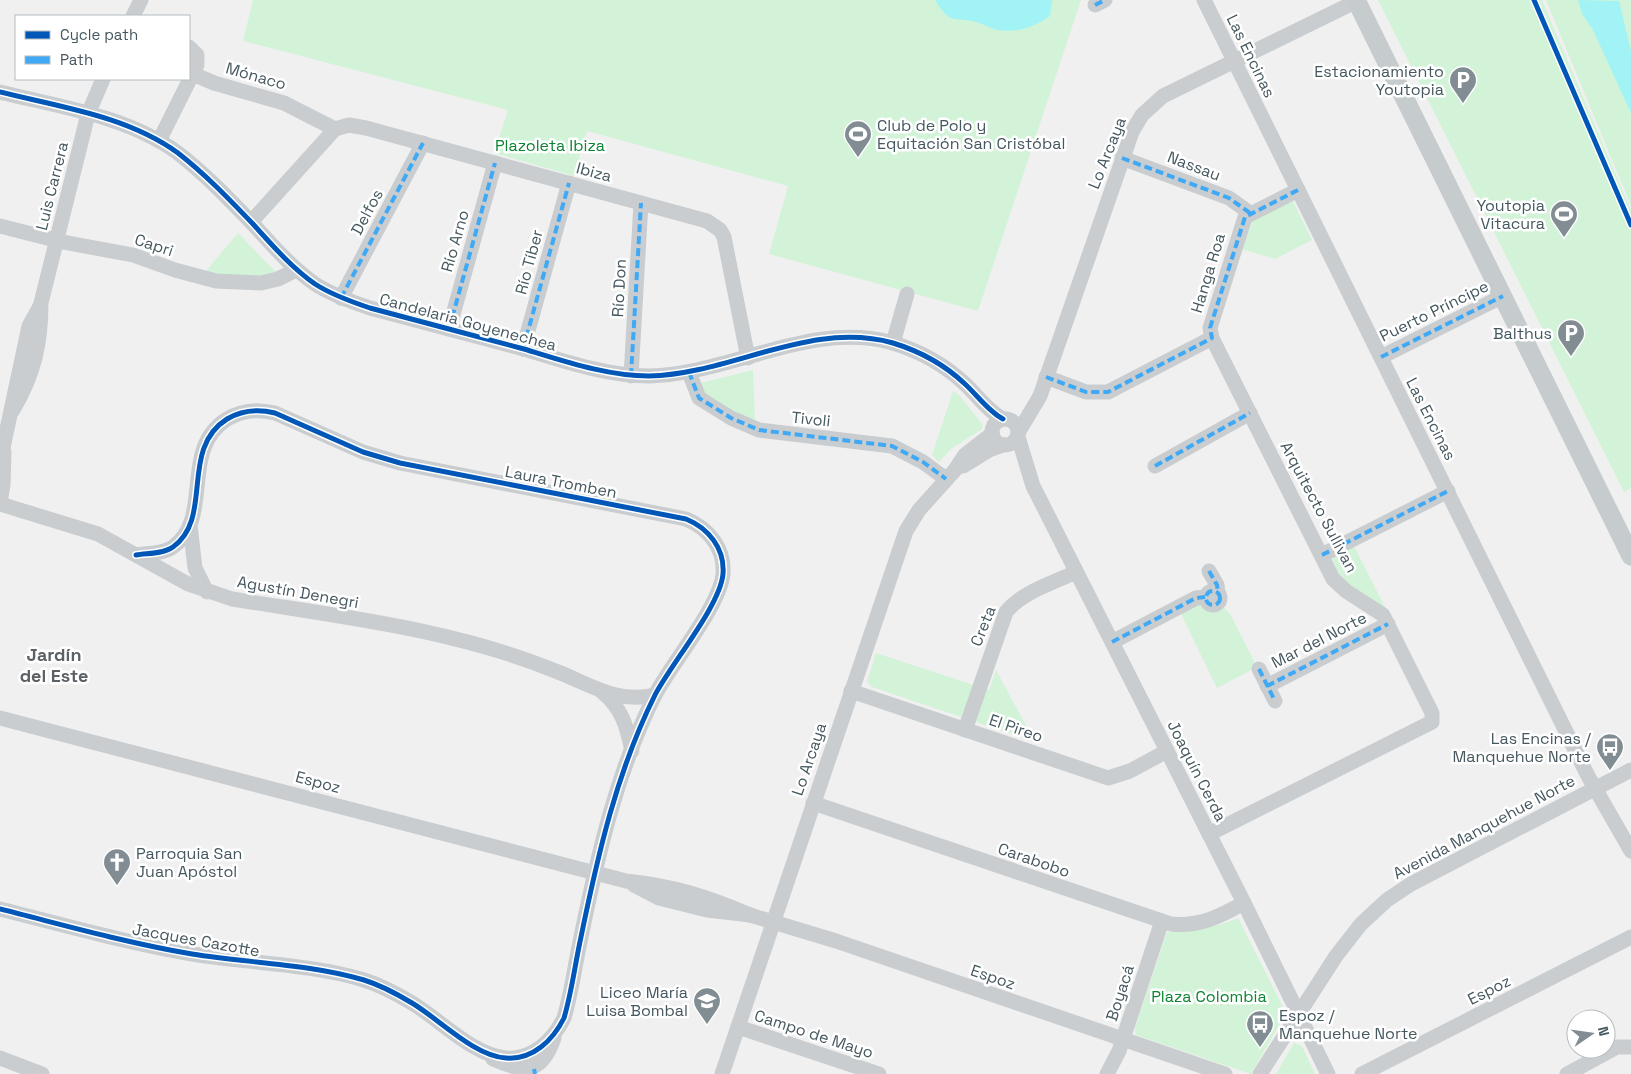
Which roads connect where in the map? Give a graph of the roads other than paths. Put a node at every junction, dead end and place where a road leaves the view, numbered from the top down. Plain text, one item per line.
1 (141, 0) edge
2 (1204, 0) edge
3 (1356, 1) edge
4 (134, 15) edge
5 (190, 48) edge
6 (1234, 61) junction
7 (193, 74) junction
8 (103, 80) edge
9 (0, 92) edge
10 (88, 114) junction
11 (335, 129) junction
12 (160, 141) junction
13 (423, 143) junction
14 (1122, 158) junction
15 (495, 163) junction
16 (569, 183) junction
17 (1298, 190) junction
18 (641, 203) junction
19 (1250, 213) junction
20 (252, 222) junction
21 (0, 226) edge
22 (57, 241) junction
23 (296, 270) junction
24 (907, 294) dead end
25 (1503, 296) junction
26 (341, 298) junction
27 (449, 329) junction
28 (1212, 338) junction
29 (893, 344) junction
30 (523, 349) junction
31 (1381, 357) junction
32 (748, 358) junction
33 (689, 372) junction
34 (631, 376) junction
35 (1045, 378) junction
36 (1250, 413) junction
37 (1005, 433) junction
38 (2, 456) edge
39 (1154, 466) dead end
40 (950, 475) junction
41 (1448, 491) junction
42 (0, 504) edge
43 (190, 524) junction
44 (136, 555) junction
45 (1322, 555) junction
46 (1631, 556) edge
47 (1209, 571) dead end
48 (1076, 572) junction
49 (208, 592) junction
50 (1388, 624) junction
51 (1112, 642) junction
52 (1259, 668) dead end
53 (1267, 686) junction
54 (599, 690) junction
55 (851, 690) junction
56 (655, 695) junction
57 (1275, 701) dead end
58 (0, 718) edge
59 (965, 730) junction
60 (632, 751) junction
61 (1167, 751) junction
62 (1631, 770) edge
63 (1595, 788) junction
64 (813, 803) junction
65 (1209, 834) junction
66 (1631, 851) edge
67 (594, 873) junction
68 (1244, 903) junction
69 (0, 909) edge
70 (773, 921) junction
71 (1162, 921) junction
72 (1631, 937) edge
73 (1299, 1013) junction
74 (738, 1028) junction
75 (556, 1035) junction
76 (1122, 1040) junction
77 (474, 1045) junction
78 (1631, 1047) edge
79 (0, 1058) edge
80 (534, 1072) edge
81 (42, 1074) edge
82 (722, 1074) edge
83 (879, 1074) edge
84 (1108, 1074) edge
85 (1225, 1074) edge
86 (1260, 1074) edge
87 (1328, 1074) edge
88 (1362, 1074) edge
89 (1567, 1074) edge

1 - 4 street
2 - 6 street, Las Encinas
3 - 6 street, Lo Arcaya
3 - 25 main road
5 - 7 street
6 - 14 street, Lo Arcaya
6 - 17 street, Las Encinas
7 - 11 street, Mónaco
7 - 12 street
8 - 10 street, Luis Carrera
9 - 10 street, Candelaria Goyenechea
10 - 12 street, Candelaria Goyenechea
10 - 22 street, Luis Carrera
11 - 13 street, Ibiza
11 - 20 street
12 - 20 street, Candelaria Goyenechea
13 - 15 street, Ibiza
13 - 26 street, Delfos
14 - 19 street, Nassau
14 - 35 street, Lo Arcaya
15 - 16 street, Ibiza
15 - 27 street, Río Arno
16 - 18 street, Ibiza
16 - 30 street, Río Tíber
17 - 19 street
17 - 31 street, Las Encinas
18 - 32 street, Ibiza
18 - 34 street, Río Don
19 - 28 street, Hanga Roa
20 - 23 street, Candelaria Goyenechea
21 - 22 street, Capri
22 - 23 street, Capri
22 - 38 street, Luis Carrera
23 - 26 street, Candelaria Goyenechea
24 - 29 street
25 - 31 street, Puerto Príncipe
25 - 46 main road
26 - 27 street, Candelaria Goyenechea
27 - 30 street, Candelaria Goyenechea
28 - 35 street, Hanga Roa
28 - 36 street, Arquitecto Sullivan
29 - 32 street, Candelaria Goyenechea
29 - 37 street, Candelaria Goyenechea
30 - 34 street, Candelaria Goyenechea
31 - 41 street, Las Encinas
32 - 33 street, Candelaria Goyenechea
33 - 34 street, Candelaria Goyenechea
33 - 40 street, Tivoli
35 - 37 street, Lo Arcaya
36 - 39 street
36 - 45 street, Arquitecto Sullivan
37 - 40 street, Lo Arcaya
37 - 48 street, Joaquín Cerda
38 - 42 street, Luis Carrera
40 - 55 street, Lo Arcaya
41 - 45 street
41 - 63 street, Las Encinas
42 - 44 street, Agustín Denegri
43 - 44 street, Laura Tromben
43 - 49 street, Laura Tromben
43 - 56 street, Laura Tromben
44 - 49 street, Agustín Denegri
45 - 50 street, Arquitecto Sullivan
47 - 51 street
48 - 51 street, Joaquín Cerda
48 - 59 street, Creta
49 - 54 street, Agustín Denegri
50 - 53 street, Mar del Norte
50 - 65 street, Arquitecto Sullivan
51 - 61 street, Joaquín Cerda
52 - 53 street, Mar del Norte
53 - 57 street, Mar del Norte
54 - 56 street, Agustín Denegri
54 - 60 street, Agustín Denegri
55 - 59 street, El Pireo
55 - 64 street, Lo Arcaya
56 - 60 street, Laura Tromben
58 - 67 street, Espoz
59 - 61 street, El Pireo
60 - 67 street, Laura Tromben
61 - 65 street, Joaquín Cerda
62 - 63 street, Avenida Manquehue Norte
63 - 66 street, Las Encinas
63 - 73 street, Avenida Manquehue Norte
64 - 70 street, Lo Arcaya
64 - 71 street, Carabobo
65 - 68 street, Joaquín Cerda
67 - 70 street, Espoz
67 - 75 street, Jacques Cazotte
68 - 71 street, Carabobo
68 - 73 street, Joaquín Cerda
69 - 77 street, Jacques Cazotte
70 - 74 street, Lo Arcaya
70 - 76 street, Espoz
71 - 76 street, Boyacá
72 - 88 street, Espoz
73 - 86 street, Avenida Manquehue Norte
73 - 87 street, Joaquín Cerda
74 - 82 street, Lo Arcaya
74 - 83 street, Campo de Mayo
75 - 77 street, Jacques Cazotte
75 - 80 street, Jacques Cazotte
76 - 84 street, Boyacá
76 - 85 street, Espoz
77 - 80 street, Jacques Cazotte
78 - 89 street
79 - 81 street

